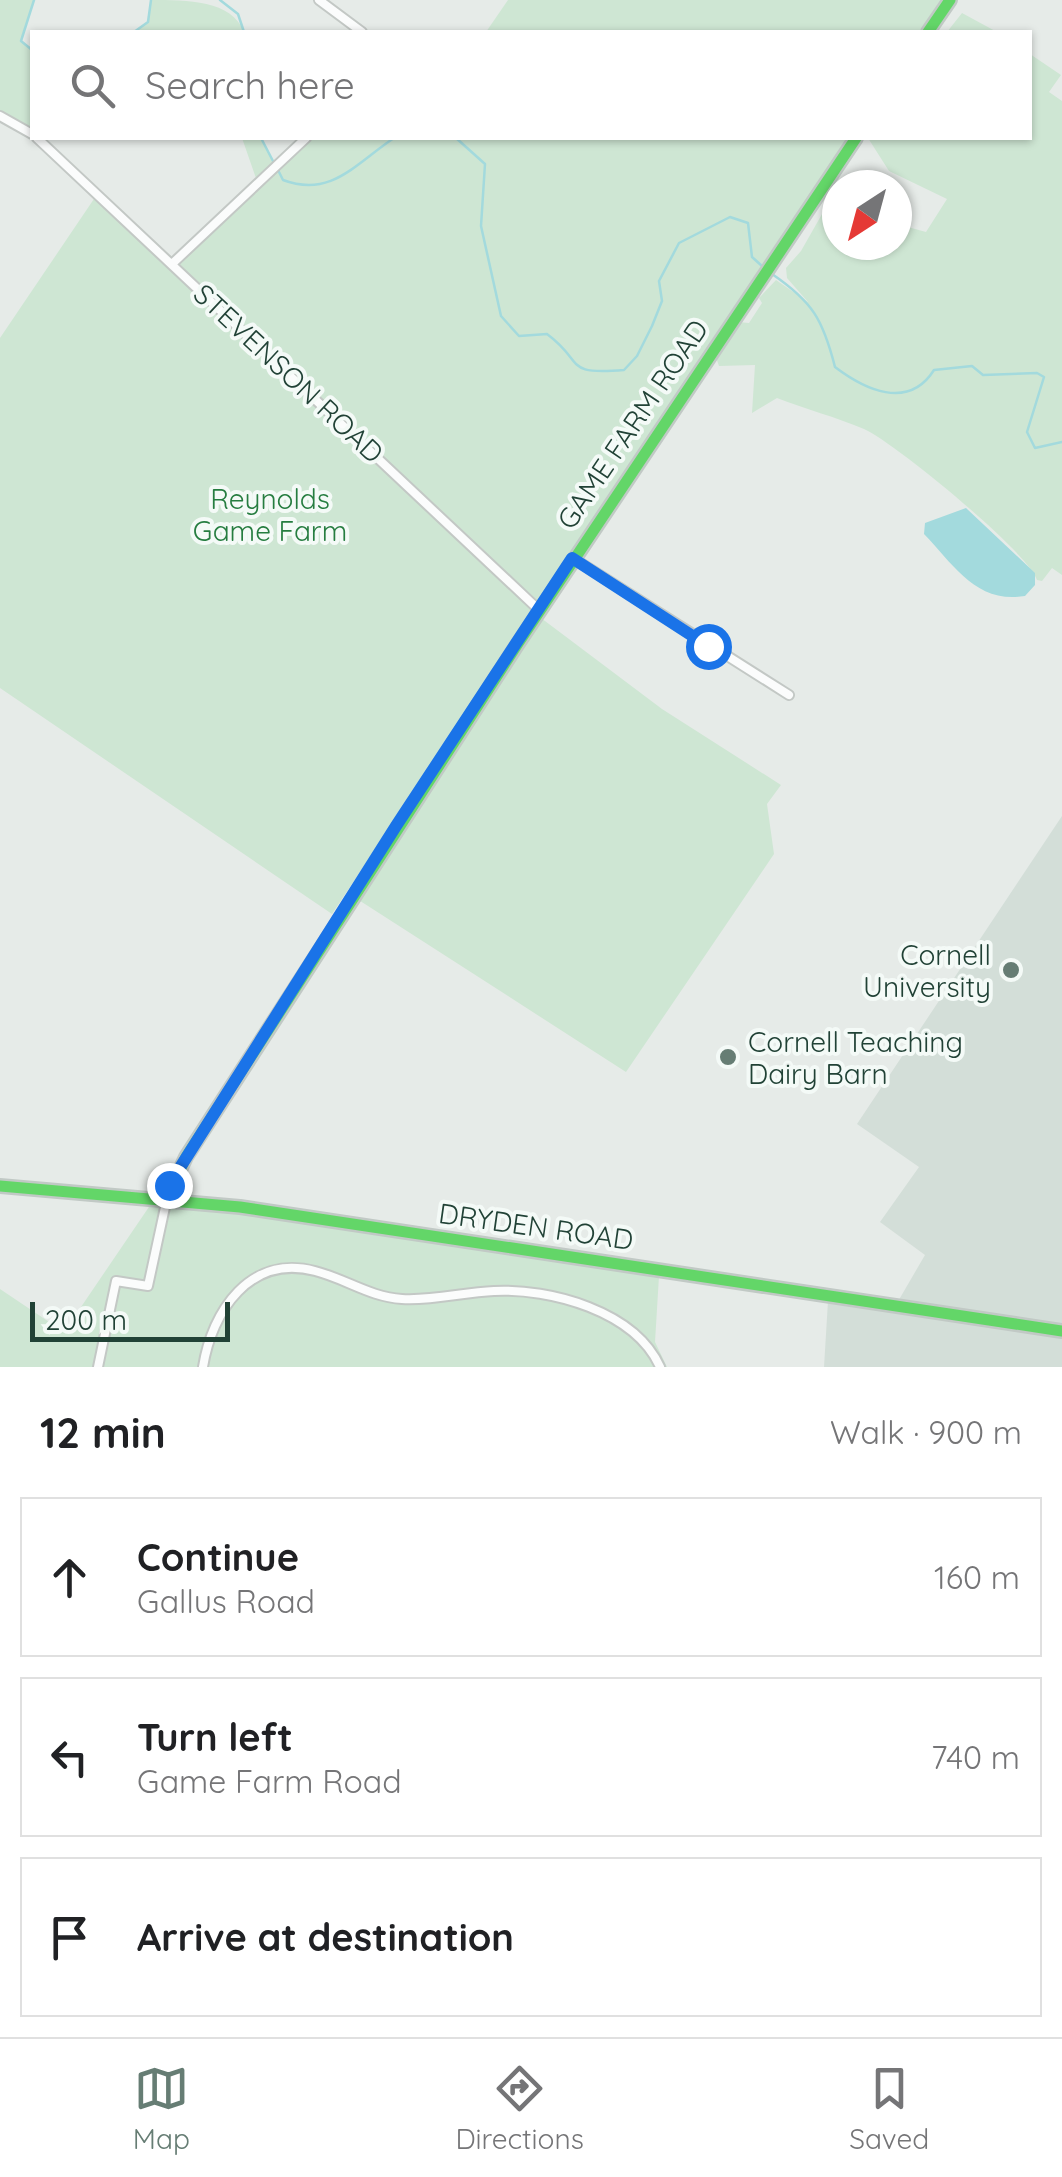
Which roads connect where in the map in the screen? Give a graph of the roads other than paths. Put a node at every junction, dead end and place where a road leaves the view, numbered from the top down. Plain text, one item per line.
1 (319, 0) edge
2 (950, 0) edge
3 (359, 30) edge
4 (929, 30) edge
5 (0, 116) edge
6 (30, 133) edge
7 (39, 140) edge
8 (304, 140) edge
9 (855, 140) edge
10 (174, 264) junction
11 (572, 558) junction
12 (539, 610) junction
13 (789, 694) dead end
14 (0, 1186) edge
15 (167, 1198) junction
16 (1062, 1330) edge
17 (98, 1367) edge
18 (204, 1367) edge
19 (660, 1367) edge

1 - 3 street
2 - 4 street
5 - 6 street, STEVENSON ROAD
7 - 10 street, STEVENSON ROAD
8 - 10 street
9 - 11 street, GAME FARM ROAD
10 - 12 street, STEVENSON ROAD
11 - 12 street, GAME FARM ROAD
11 - 13 street
12 - 15 street, GAME FARM ROAD
14 - 15 street, DRYDEN ROAD
15 - 16 street, DRYDEN ROAD
15 - 17 street
18 - 19 street

